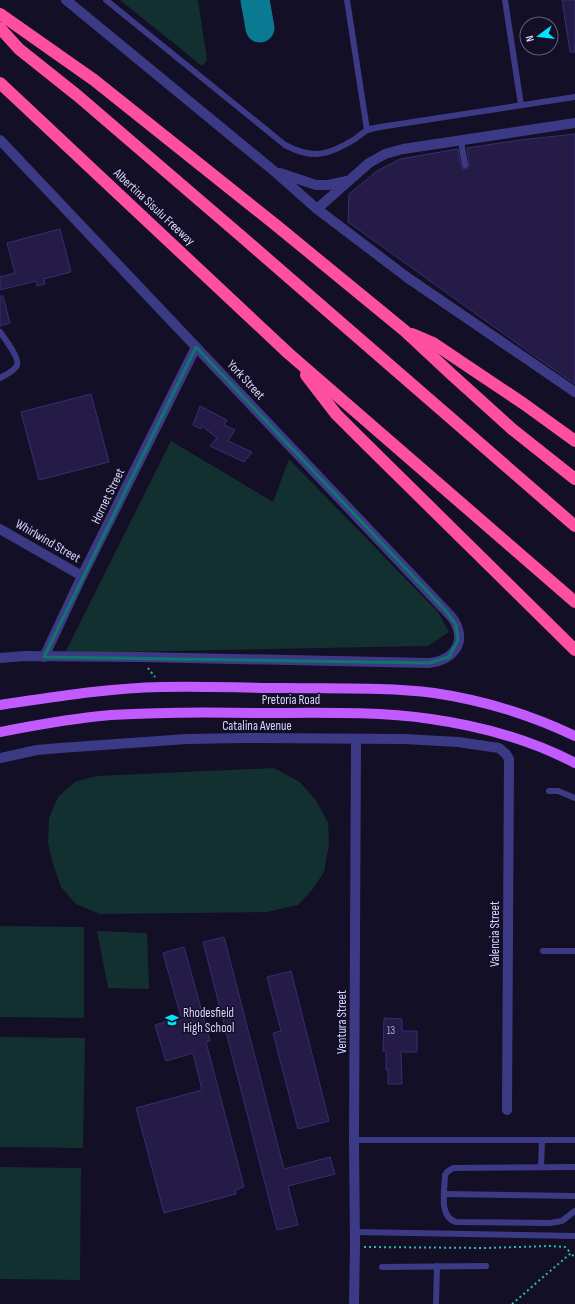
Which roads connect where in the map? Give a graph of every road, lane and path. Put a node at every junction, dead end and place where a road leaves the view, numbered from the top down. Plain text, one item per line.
1 (66, 0) edge
2 (106, 0) edge
3 (347, 0) edge
4 (505, 0) edge
5 (0, 14) edge
6 (0, 28) edge
7 (0, 83) edge
8 (575, 97) edge
9 (521, 105) junction
10 (575, 123) edge
11 (367, 130) junction
12 (0, 140) edge
13 (461, 141) junction
14 (465, 165) dead end
15 (274, 171) junction
16 (347, 181) junction
17 (317, 209) junction
18 (405, 331) junction
19 (0, 332) edge
20 (196, 347) junction
21 (288, 352) junction
22 (0, 378) edge
23 (575, 392) edge
24 (575, 441) edge
25 (575, 479) edge
26 (575, 526) edge
27 (0, 529) edge
28 (82, 576) junction
29 (575, 602) edge
30 (575, 650) edge
31 (44, 657) junction
32 (140, 657) junction
33 (0, 658) edge
34 (162, 687) junction
35 (0, 705) edge
36 (0, 732) edge
37 (575, 736) edge
38 (356, 740) junction
39 (0, 758) edge
40 (509, 759) joint
41 (575, 763) edge
42 (549, 791) dead end
43 (575, 798) edge
44 (543, 951) dead end
45 (575, 951) edge
46 (507, 1110) dead end
47 (354, 1140) junction
48 (542, 1140) junction
49 (575, 1140) edge
50 (541, 1167) junction
51 (575, 1167) edge
52 (444, 1194) junction
53 (575, 1196) edge
54 (575, 1211) edge
55 (355, 1232) junction
56 (575, 1236) edge
57 (355, 1247) junction
58 (571, 1253) junction
59 (575, 1258) edge
60 (436, 1266) junction
61 (486, 1266) dead end
62 (382, 1267) dead end
63 (354, 1304) edge
64 (436, 1304) edge
65 (512, 1304) edge

1 - 15 street
2 - 11 lane
3 - 11 lane
4 - 9 lane
5 - 18 highway
6 - 26 highway
7 - 21 highway, Albertina Sisulu Freeway
8 - 9 lane
9 - 11 lane
10 - 13 street
12 - 20 street, York Street
13 - 14 lane
13 - 16 street
15 - 16 street
15 - 17 street
16 - 17 street
17 - 23 street
18 - 24 highway
18 - 25 highway
19 - 22 lane
20 - 28 street, Hornet Street
20 - 32 street, York Street
21 - 29 highway
21 - 30 highway
27 - 28 street, Whirlwind Street
28 - 31 street, Hornet Street
31 - 32 street
31 - 33 street
32 - 34 path
34 - 35 main road, Pretoria Road
34 - 37 main road, Pretoria Road
36 - 41 main road, Pretoria Road
38 - 39 street, Catalina Avenue
38 - 40 street, Catalina Avenue
38 - 47 street, Ventura Street
40 - 46 street, Valencia Street
42 - 43 lane
44 - 45 lane
47 - 48 lane
47 - 55 street, Ventura Street
48 - 49 lane
48 - 50 lane
50 - 51 lane
50 - 52 lane
52 - 53 lane
52 - 54 lane
55 - 56 lane
55 - 57 street, Ventura Street
57 - 58 path
57 - 63 street, Ventura Street
58 - 59 path
58 - 65 path
60 - 61 lane
60 - 62 lane
60 - 64 lane

